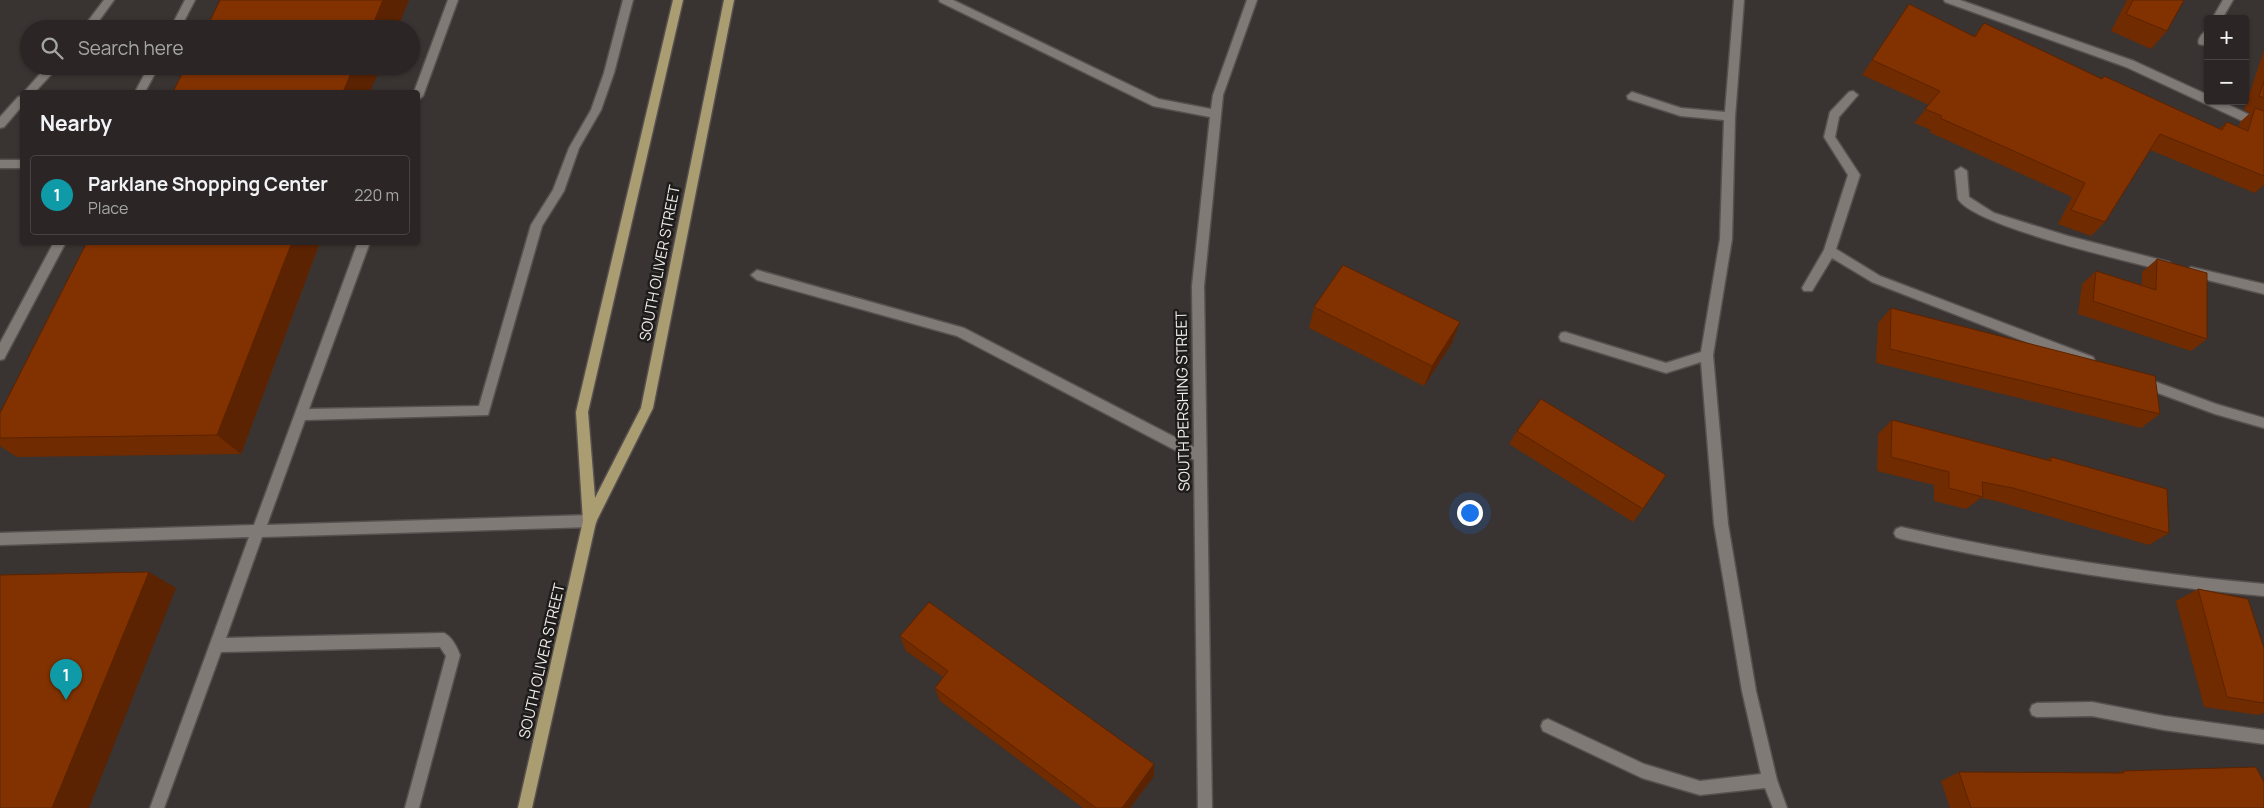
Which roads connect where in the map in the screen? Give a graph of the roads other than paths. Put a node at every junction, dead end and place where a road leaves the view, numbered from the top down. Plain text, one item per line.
1 (109, 0) edge
2 (190, 0) edge
3 (453, 0) edge
4 (628, 0) edge
5 (678, 0) edge
6 (728, 0) edge
7 (944, 0) edge
8 (1252, 0) edge
9 (1739, 0) edge
10 (1949, 0) edge
11 (2228, 0) edge
12 (2219, 15) edge
13 (94, 20) edge
14 (180, 20) edge
15 (45, 75) edge
16 (149, 75) edge
17 (31, 90) edge
18 (141, 90) edge
19 (420, 91) edge
20 (1853, 95) dead end
21 (1632, 96) dead end
22 (2204, 98) edge
23 (20, 102) edge
24 (2220, 105) edge
25 (1216, 114) junction
26 (1730, 117) junction
27 (0, 124) edge
28 (2264, 126) edge
29 (0, 164) edge
30 (20, 164) edge
31 (1961, 171) dead end
32 (58, 245) edge
33 (363, 245) edge
34 (1830, 251) junction
35 (757, 275) dead end
36 (1808, 288) dead end
37 (2264, 289) edge
38 (1565, 337) dead end
39 (0, 355) edge
40 (1707, 355) junction
41 (2100, 365) edge
42 (2127, 376) edge
43 (301, 415) junction
44 (2264, 423) edge
45 (1200, 457) junction
46 (590, 521) junction
47 (258, 531) junction
48 (1901, 533) dead end
49 (0, 539) edge
50 (2264, 590) edge
51 (217, 645) junction
52 (2037, 710) dead end
53 (1548, 726) dead end
54 (2264, 737) edge
55 (1770, 780) junction
56 (157, 808) edge
57 (412, 808) edge
58 (525, 808) edge
59 (1205, 808) edge
60 (1780, 808) edge

1 - 13 street
2 - 14 street
3 - 19 street
4 - 43 street
5 - 46 main road, SOUTH OLIVER STREET
6 - 46 main road, SOUTH OLIVER STREET
7 - 25 street
8 - 25 street, SOUTH PERSHING STREET
9 - 26 street
10 - 22 street
11 - 12 street
15 - 17 street
16 - 18 street
20 - 34 street
21 - 26 street
23 - 27 street
24 - 28 street
25 - 45 street, SOUTH PERSHING STREET
26 - 40 street
29 - 30 street
31 - 37 street
32 - 39 street
33 - 43 street
34 - 36 street
34 - 41 street
35 - 45 street
38 - 40 street
40 - 55 street
42 - 44 street
43 - 47 street
45 - 59 street, SOUTH PERSHING STREET
46 - 47 street
46 - 58 main road, SOUTH OLIVER STREET
47 - 49 street
47 - 51 street
48 - 50 street
51 - 56 street
51 - 57 street
52 - 54 street
53 - 55 street
55 - 60 street

